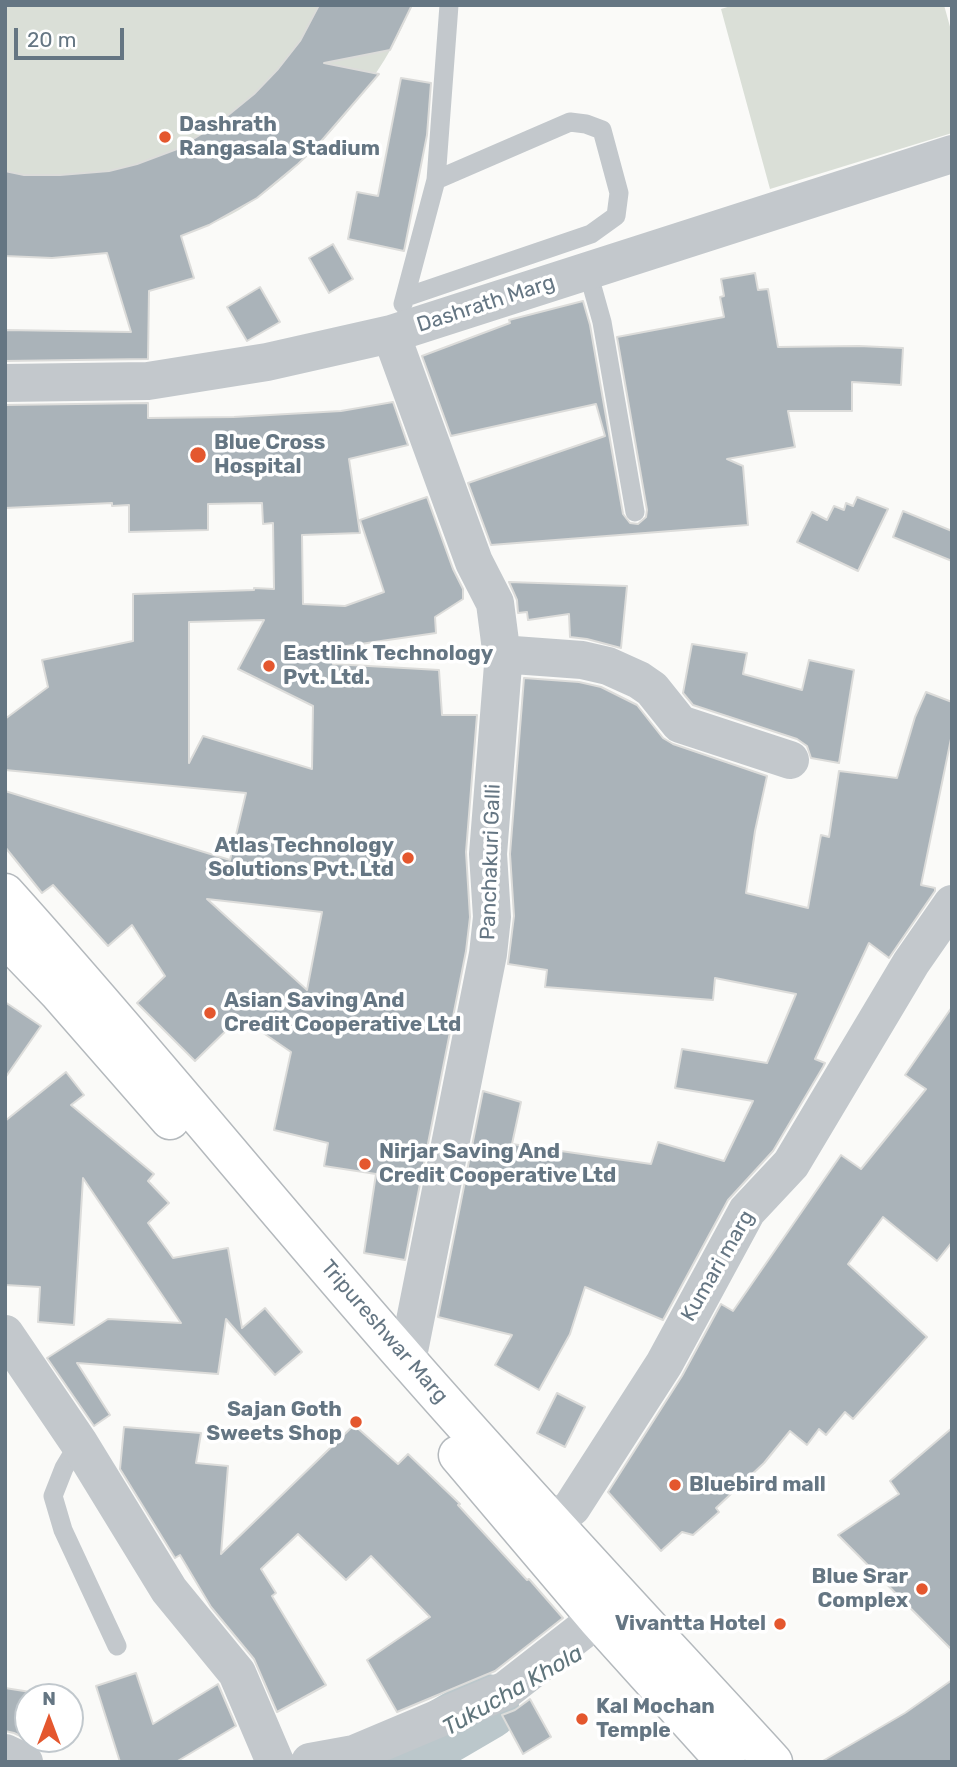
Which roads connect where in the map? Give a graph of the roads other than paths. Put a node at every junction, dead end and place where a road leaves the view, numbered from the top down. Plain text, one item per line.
1 (449, 5) edge
2 (952, 154) edge
3 (436, 180) junction
4 (587, 272) junction
5 (406, 297) junction
6 (391, 334) junction
7 (5, 383) edge
8 (635, 512) dead end
9 (500, 654) junction
10 (790, 760) dead end
11 (5, 893) edge
12 (952, 904) edge
13 (12, 936) edge
14 (5, 1334) edge
15 (407, 1360) junction
16 (79, 1443) junction
17 (553, 1523) junction
18 (597, 1619) junction
19 (117, 1646) dead end
20 (5, 1754) edge
21 (24, 1762) edge
22 (275, 1762) edge
23 (310, 1762) edge
24 (726, 1762) edge
25 (773, 1762) edge

1 - 3 lane
2 - 4 street, Dashrath Marg
3 - 5 lane
3 - 5 lane
4 - 6 street, Dashrath Marg
4 - 8 lane
5 - 6 lane
6 - 7 street, Dashrath Marg
6 - 9 street, Panchakuri Galli
9 - 10 street
9 - 15 street, Panchakuri Galli
11 - 13 highway, Tripureshwar Marg
12 - 17 street, Kumari marg
13 - 15 highway, Tripureshwar Marg
13 - 18 highway, Tripureshwar Marg
14 - 16 street
15 - 17 highway, Tripureshwar Marg
16 - 19 lane
16 - 22 street
17 - 25 highway, Tripureshwar Marg
18 - 23 street
18 - 24 highway, Tripureshwar Marg
20 - 21 street

